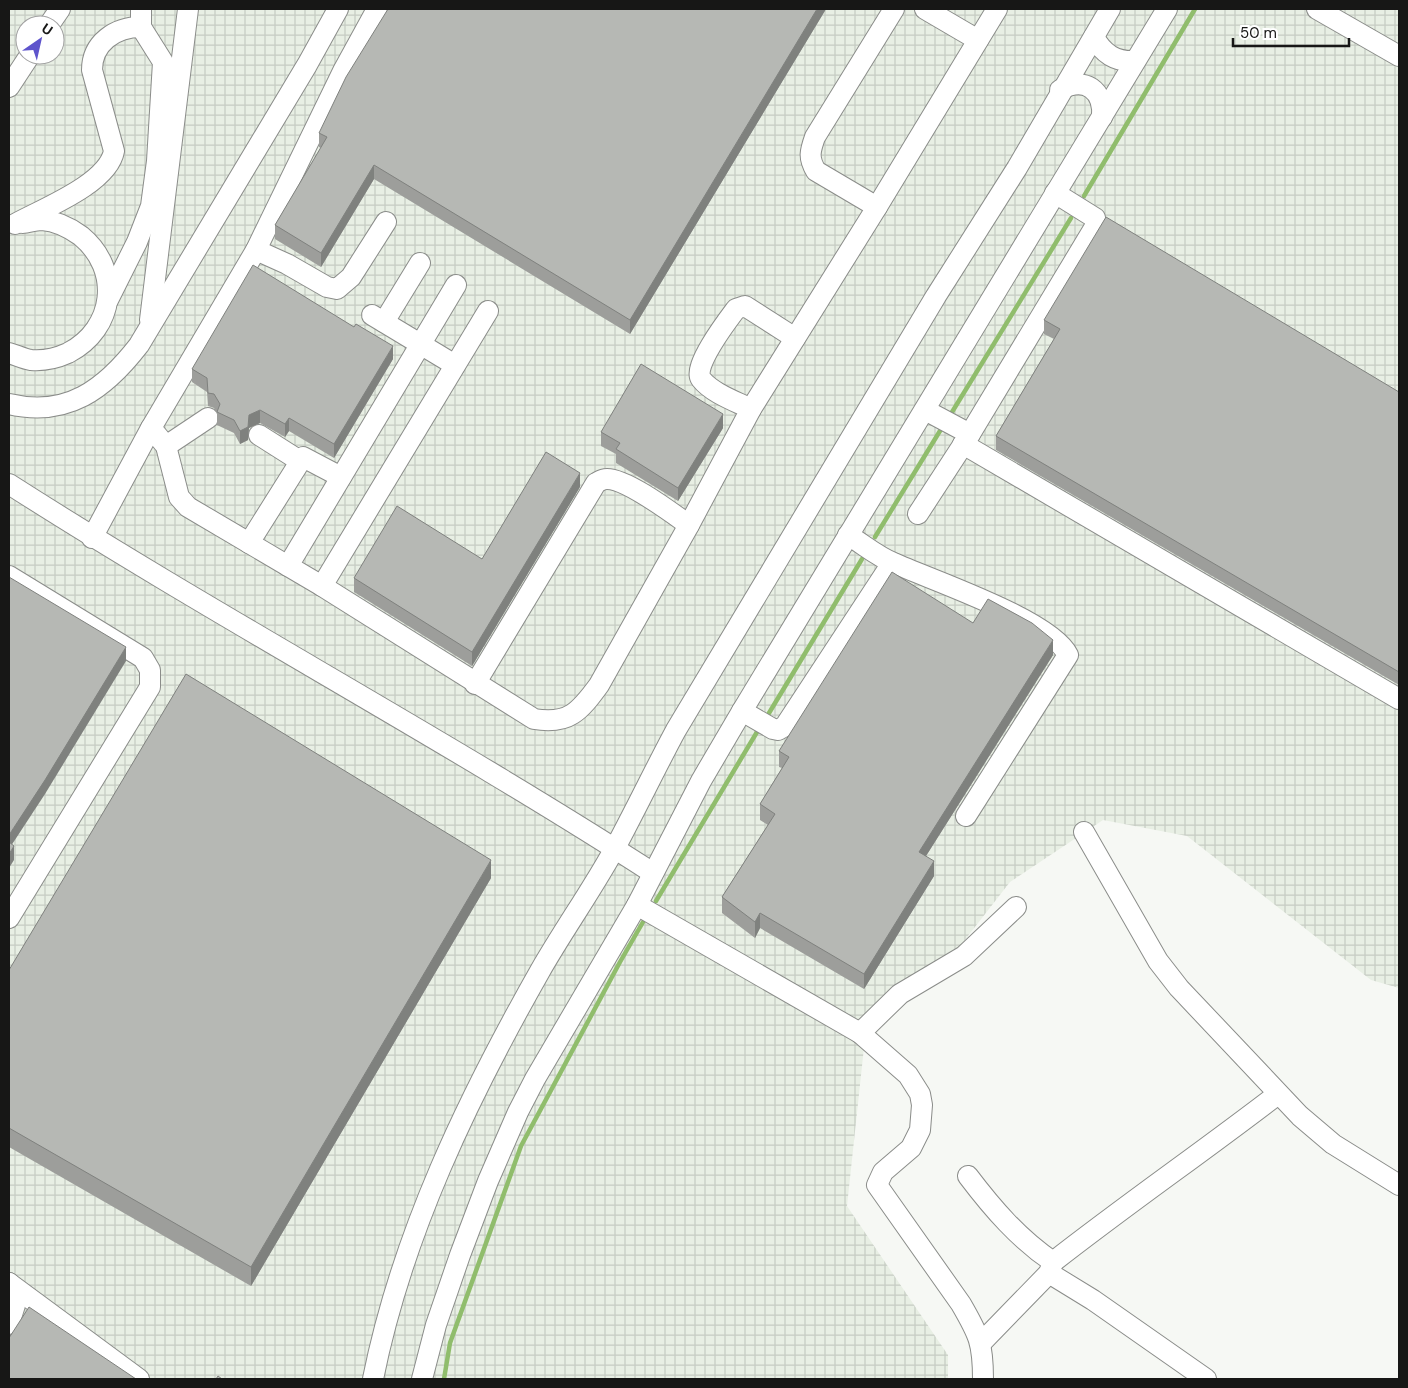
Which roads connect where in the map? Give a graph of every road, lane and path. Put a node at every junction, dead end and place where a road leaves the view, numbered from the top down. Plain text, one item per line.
1 (188, 9) edge
2 (338, 9) edge
3 (377, 9) edge
4 (894, 9) edge
5 (925, 9) edge
6 (997, 9) edge
7 (1110, 9) edge
8 (1167, 9) edge
9 (1317, 9) edge
10 (141, 18) edge
11 (1094, 37) junction
12 (978, 40) junction
13 (1399, 56) edge
14 (1135, 61) junction
15 (23, 65) edge
16 (9, 87) edge
17 (1060, 90) junction
18 (1102, 117) junction
19 (1055, 193) junction
20 (878, 207) junction
21 (386, 222) dead end
22 (12, 226) edge
23 (256, 250) junction
24 (420, 263) dead end
25 (456, 285) dead end
26 (108, 300) junction
27 (488, 311) dead end
28 (148, 330) junction
29 (795, 338) junction
30 (420, 345) junction
31 (9, 353) edge
32 (455, 365) junction
33 (9, 404) edge
34 (750, 409) junction
35 (208, 418) dead end
36 (939, 418) junction
37 (151, 428) junction
38 (259, 435) dead end
39 (967, 439) junction
40 (166, 446) junction
41 (300, 461) junction
42 (341, 477) junction
43 (9, 484) edge
44 (918, 514) dead end
45 (689, 525) junction
46 (848, 535) junction
47 (92, 538) junction
48 (249, 543) junction
49 (892, 563) junction
50 (288, 566) junction
51 (9, 576) edge
52 (322, 586) junction
53 (475, 684) junction
54 (1399, 699) edge
55 (756, 719) junction
56 (966, 816) dead end
57 (1084, 832) dead end
58 (614, 848) junction
59 (653, 873) junction
60 (637, 905) junction
61 (1016, 907) dead end
62 (9, 918) edge
63 (860, 1033) junction
64 (1278, 1094) junction
65 (968, 1176) dead end
66 (1399, 1185) edge
67 (1051, 1268) junction
68 (9, 1283) edge
69 (9, 1324) edge
70 (981, 1343) junction
71 (139, 1379) edge
72 (373, 1379) edge
73 (422, 1379) edge
74 (983, 1379) edge
75 (1206, 1379) edge

1 - 28 street
2 - 28 street
3 - 23 street
4 - 20 street
5 - 12 street
6 - 12 street
7 - 11 street
8 - 14 street
9 - 13 street
10 - 22 street
10 - 26 street
11 - 14 street
11 - 17 street
12 - 20 street
14 - 18 street
15 - 16 street
17 - 18 street
17 - 58 street
18 - 19 street
19 - 36 street
19 - 39 street
20 - 29 street
21 - 23 street
22 - 26 street
23 - 37 street
24 - 30 street
25 - 30 street
26 - 31 street
27 - 32 street
28 - 33 street
29 - 34 street
29 - 34 street
30 - 32 street
30 - 42 street
32 - 52 street
34 - 45 street
35 - 40 street
36 - 39 street
36 - 46 street
37 - 40 street
37 - 47 street
38 - 41 street
39 - 44 street
39 - 54 street
40 - 48 street
41 - 42 street
41 - 48 street
42 - 50 street
43 - 47 street
45 - 53 street
45 - 53 street
46 - 49 street
46 - 55 street
47 - 58 street
48 - 50 street
49 - 55 street
49 - 56 street
50 - 52 street
51 - 62 street
52 - 53 street
55 - 59 street
57 - 64 street
58 - 59 street
58 - 72 street
59 - 60 street
60 - 63 street
60 - 73 street
61 - 63 street
63 - 70 street
64 - 66 street
64 - 67 street
65 - 67 street
67 - 70 street
67 - 75 street
68 - 69 street
68 - 71 street
70 - 74 street

